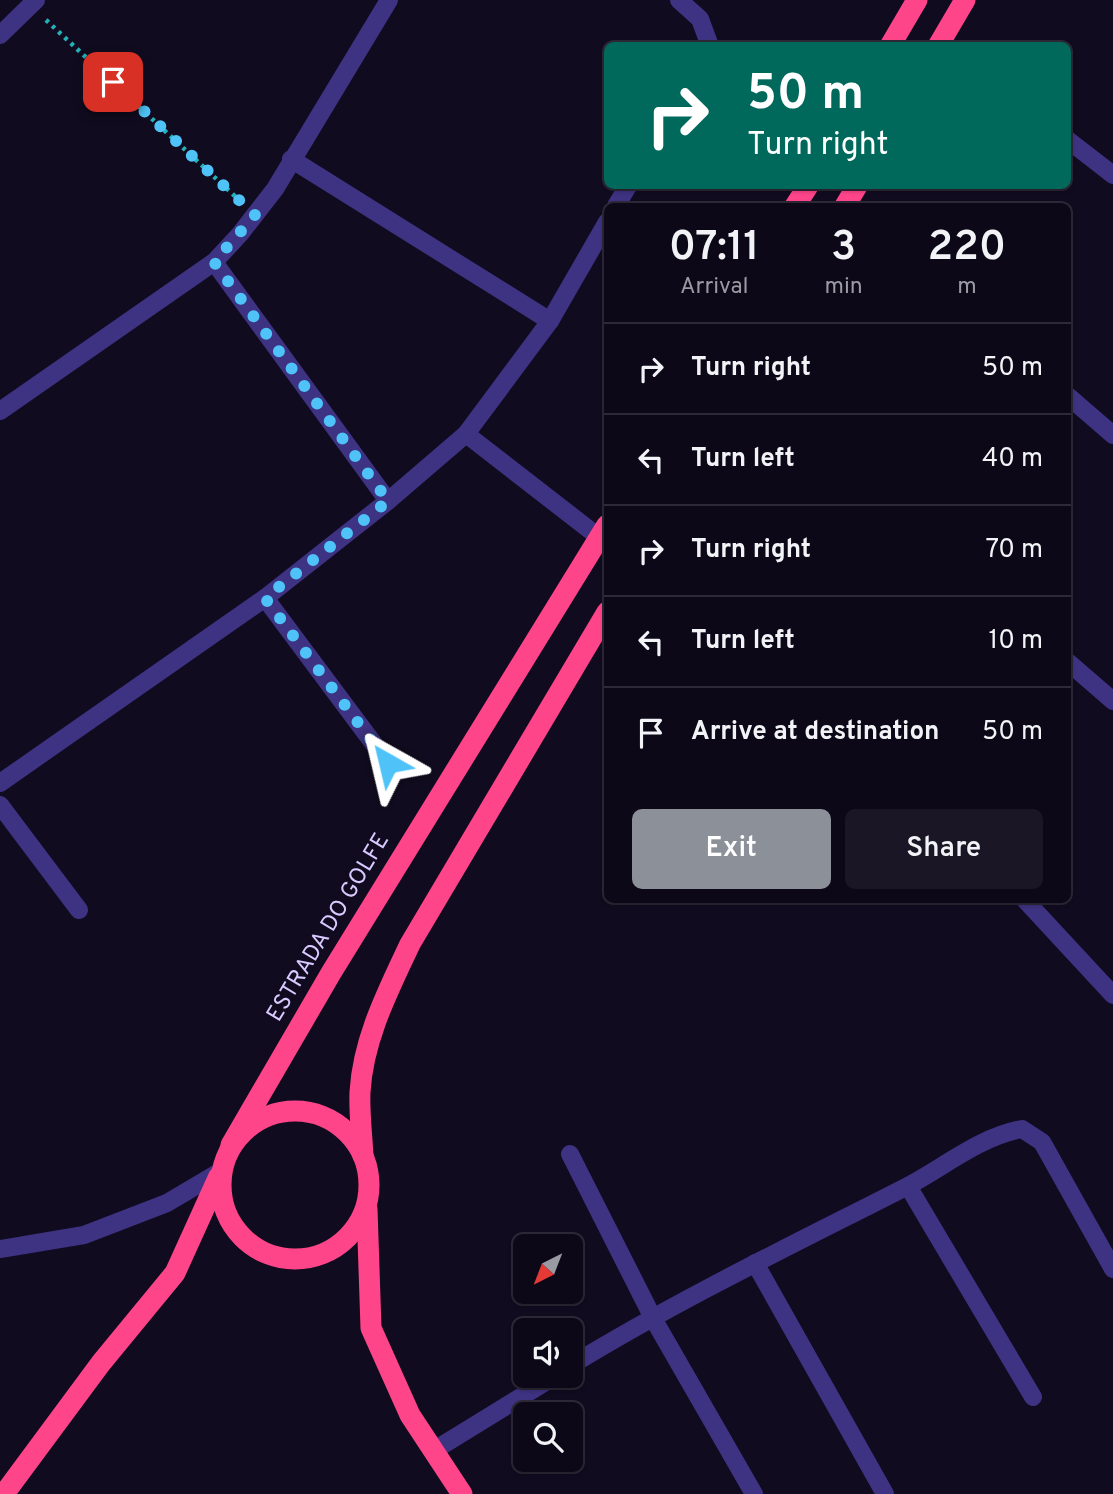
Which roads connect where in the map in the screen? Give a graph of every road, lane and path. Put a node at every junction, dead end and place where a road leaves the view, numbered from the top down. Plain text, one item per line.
1 (389, 0) edge
2 (679, 0) edge
3 (917, 0) edge
4 (965, 0) edge
5 (34, 3) edge
6 (0, 35) edge
7 (709, 42) edge
8 (892, 42) edge
9 (942, 42) edge
10 (1071, 142) edge
11 (290, 159) junction
12 (1113, 175) edge
13 (255, 215) junction
14 (604, 227) edge
15 (214, 262) junction
16 (550, 321) junction
17 (1071, 399) edge
18 (0, 411) edge
19 (466, 434) junction
20 (1113, 435) edge
21 (388, 501) junction
22 (603, 531) edge
23 (265, 598) junction
24 (604, 617) edge
25 (1071, 665) edge
26 (1113, 701) edge
27 (388, 763) dead end
28 (0, 783) edge
29 (0, 805) edge
30 (1028, 903) edge
31 (79, 910) dead end
32 (1113, 995) edge
33 (231, 1145) junction
34 (570, 1154) dead end
35 (363, 1157) junction
36 (221, 1171) junction
37 (908, 1186) junction
38 (367, 1204) junction
39 (0, 1249) edge
40 (755, 1263) junction
41 (1113, 1269) edge
42 (654, 1320) junction
43 (583, 1358) edge
44 (535, 1388) edge
45 (1033, 1397) dead end
46 (433, 1451) junction
47 (4, 1494) edge
48 (462, 1494) edge
49 (754, 1494) edge
50 (885, 1494) edge

1 - 11 street
2 - 7 street
3 - 8 highway
4 - 9 highway
5 - 6 street
5 - 13 path
10 - 12 street
11 - 13 street
11 - 16 street
13 - 15 street
14 - 16 street
15 - 18 street
15 - 21 street
16 - 19 street
17 - 20 street
19 - 21 street
19 - 22 street
21 - 23 street
22 - 33 highway, ESTRADA DO GOLFE
23 - 27 street
23 - 28 street
24 - 35 highway, ESTRADA DO GOLFE
25 - 26 street
29 - 31 street
30 - 32 street
33 - 35 highway, ESTRADA DO GOLFE
33 - 36 highway, ESTRADA DO GOLFE
34 - 42 street
35 - 38 highway, ESTRADA DO GOLFE
36 - 38 highway, ESTRADA DO GOLFE
36 - 39 street
36 - 47 highway
37 - 40 street
37 - 41 street
37 - 45 street
38 - 46 highway, ESTRADA DO GOLFE
40 - 42 street
40 - 50 street
42 - 43 street
42 - 49 street
44 - 46 street
46 - 48 highway, ESTRADA DO GOLFE

